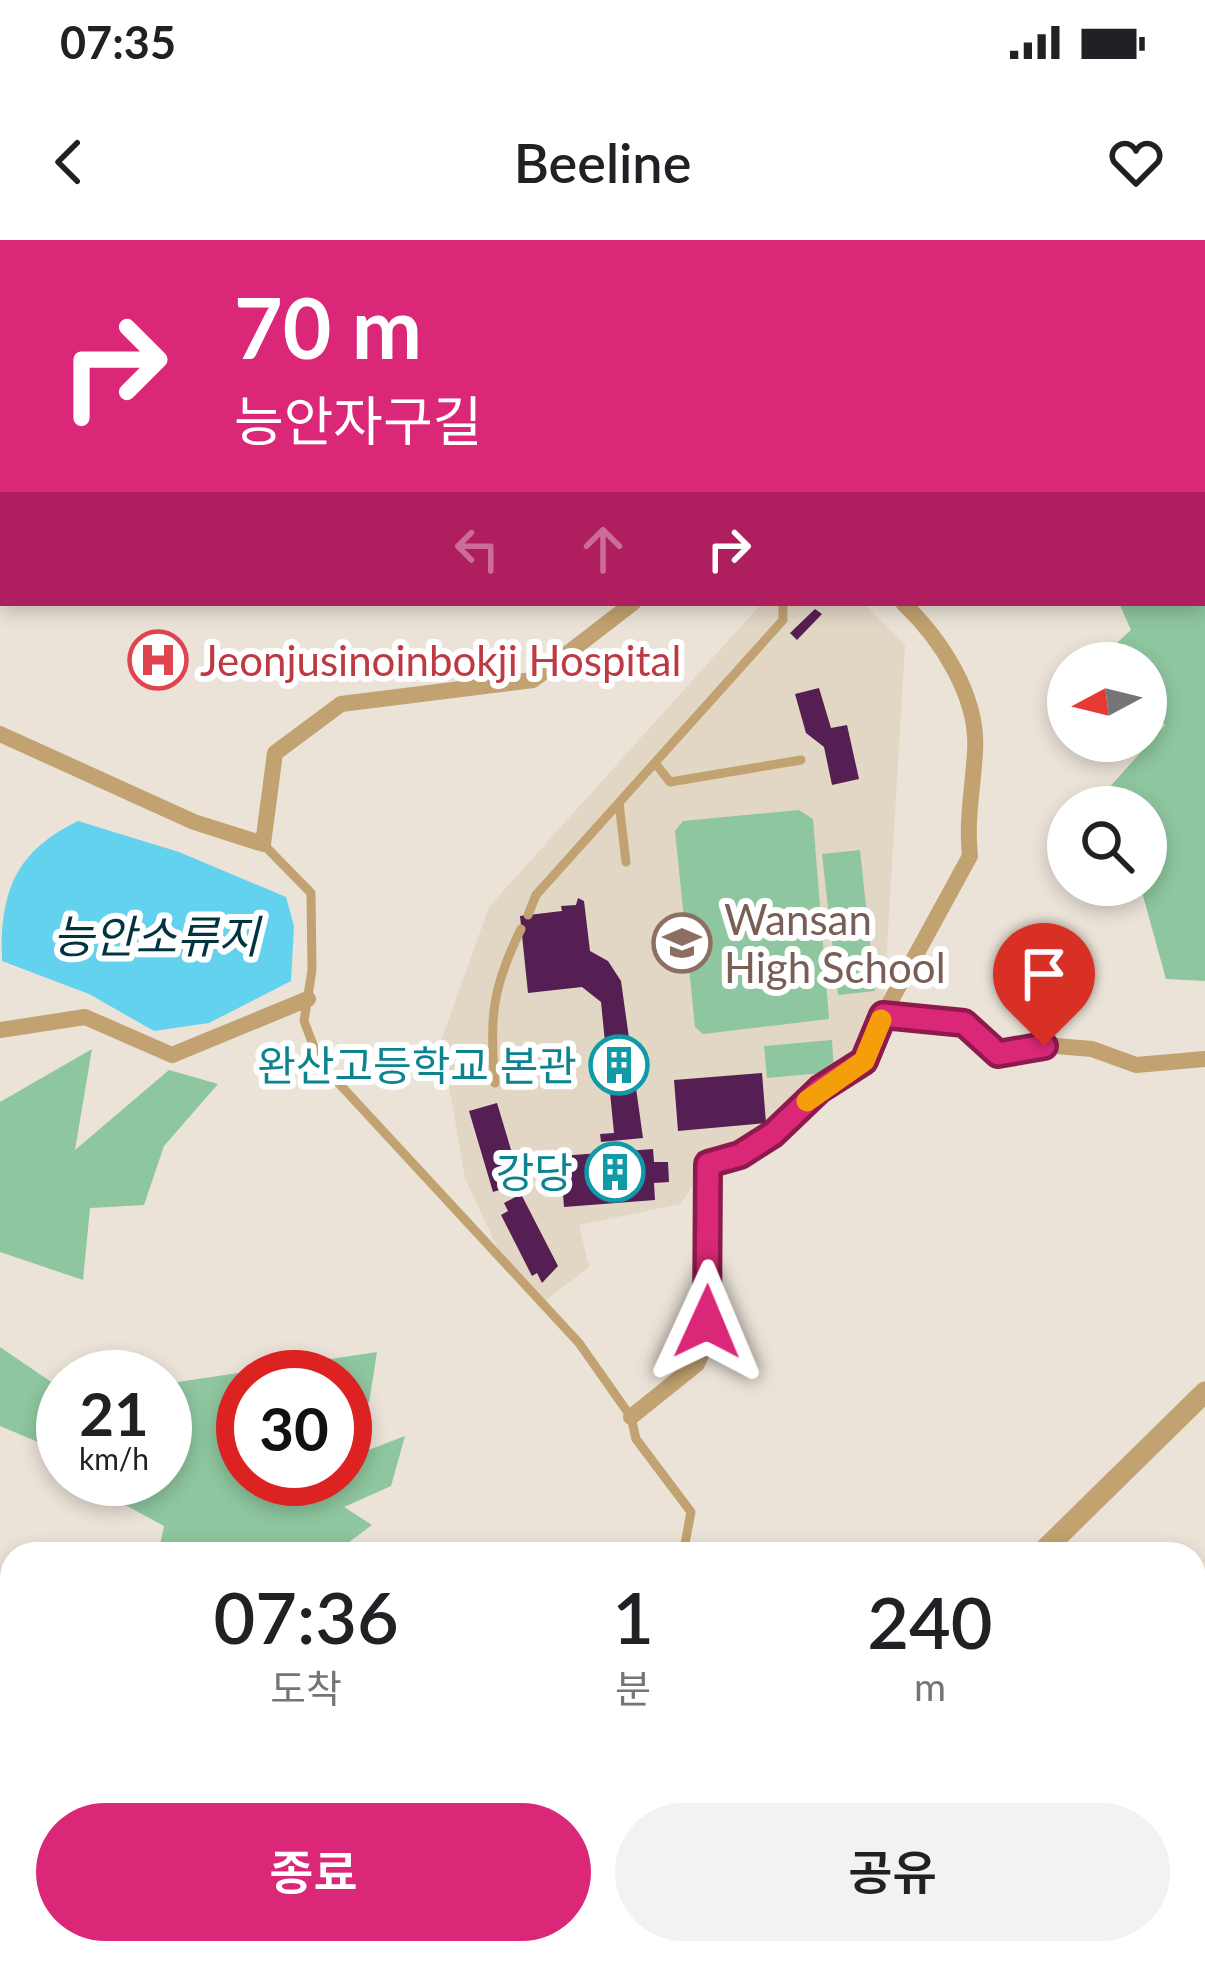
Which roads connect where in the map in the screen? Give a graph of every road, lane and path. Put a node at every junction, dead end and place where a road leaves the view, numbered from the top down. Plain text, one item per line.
1 (629, 606) edge
2 (783, 606) edge
3 (906, 606) edge
4 (0, 734) edge
5 (801, 760) dead end
6 (655, 763) junction
7 (620, 803) junction
8 (263, 844) junction
9 (626, 862) dead end
10 (528, 915) dead end
11 (521, 929) dead end
12 (308, 999) junction
13 (883, 1015) junction
14 (0, 1030) edge
15 (1205, 1059) edge
16 (495, 1084) dead end
17 (1205, 1392) edge
18 (631, 1417) junction
19 (685, 1542) edge
20 (1052, 1542) edge

1 - 8 street
2 - 6 lane
3 - 13 street
4 - 8 street
5 - 6 lane
6 - 7 lane
7 - 9 lane
7 - 10 lane
8 - 12 lane
11 - 16 lane
12 - 14 street
12 - 18 lane
13 - 15 street
13 - 18 street
17 - 20 street
18 - 19 lane

